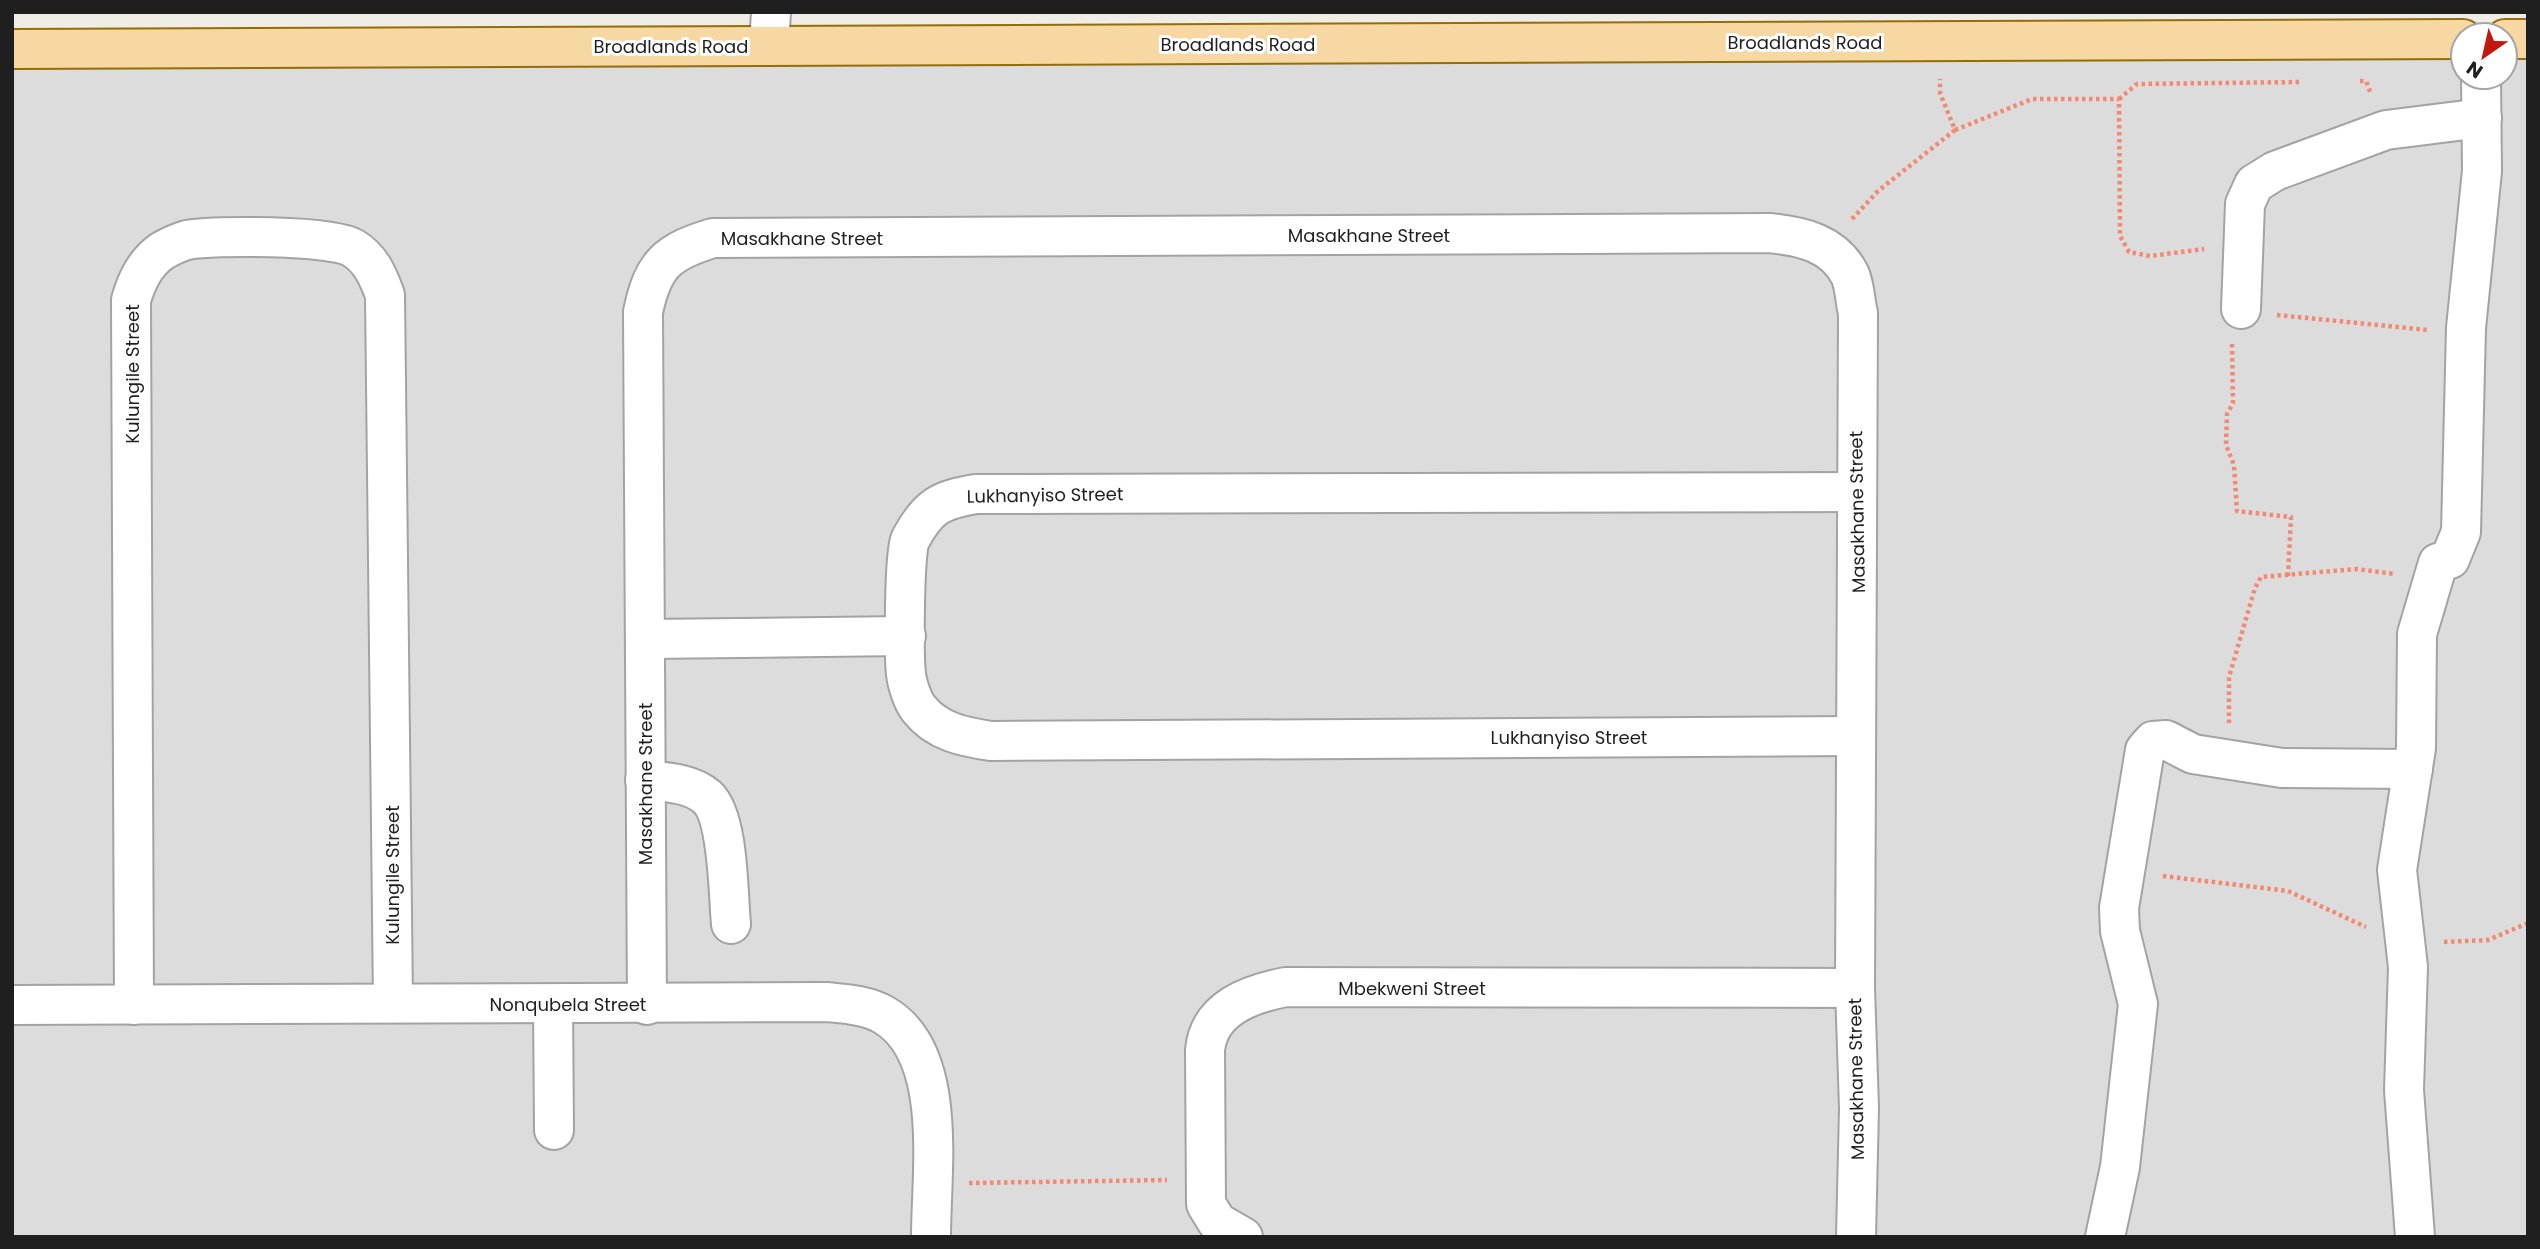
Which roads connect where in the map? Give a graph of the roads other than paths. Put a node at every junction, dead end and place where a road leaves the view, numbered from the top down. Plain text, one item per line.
1 (770, 29) edge
2 (2449, 40) edge
3 (12, 49) edge
4 (2482, 91) edge
5 (2482, 118) junction
6 (2241, 309) road end
7 (1855, 492) junction
8 (906, 636) junction
9 (645, 639) junction
10 (1854, 736) junction
11 (2413, 769) junction
12 (645, 780) junction
13 (731, 924) dead end
14 (1855, 988) junction
15 (393, 1003) junction
16 (552, 1004) junction
17 (12, 1005) edge
18 (647, 1005) junction
19 (134, 1006) junction
20 (554, 1130) dead end
21 (931, 1237) edge
22 (1243, 1237) edge
23 (1856, 1237) edge
24 (2105, 1237) edge
25 (2415, 1237) edge

1 - 2 main road, Broadlands Road
1 - 3 main road, Broadlands Road
4 - 5 street
5 - 6 street
5 - 11 street
7 - 8 street, Lukhanyiso Street
7 - 9 street, Masakhane Street
7 - 10 street, Masakhane Street
8 - 9 street
8 - 10 street, Lukhanyiso Street
9 - 12 street, Masakhane Street
10 - 14 street, Masakhane Street
11 - 24 street
11 - 25 street
12 - 13 street
12 - 18 street, Masakhane Street
14 - 22 street, Mbekweni Street
14 - 23 street, Masakhane Street
15 - 16 street, Nonqubela Street
15 - 19 street, Nonqubela Street
15 - 19 street, Kulungile Street
16 - 18 street, Nonqubela Street
16 - 20 street
17 - 19 street, Nonqubela Street
18 - 21 street, Nonqubela Street

